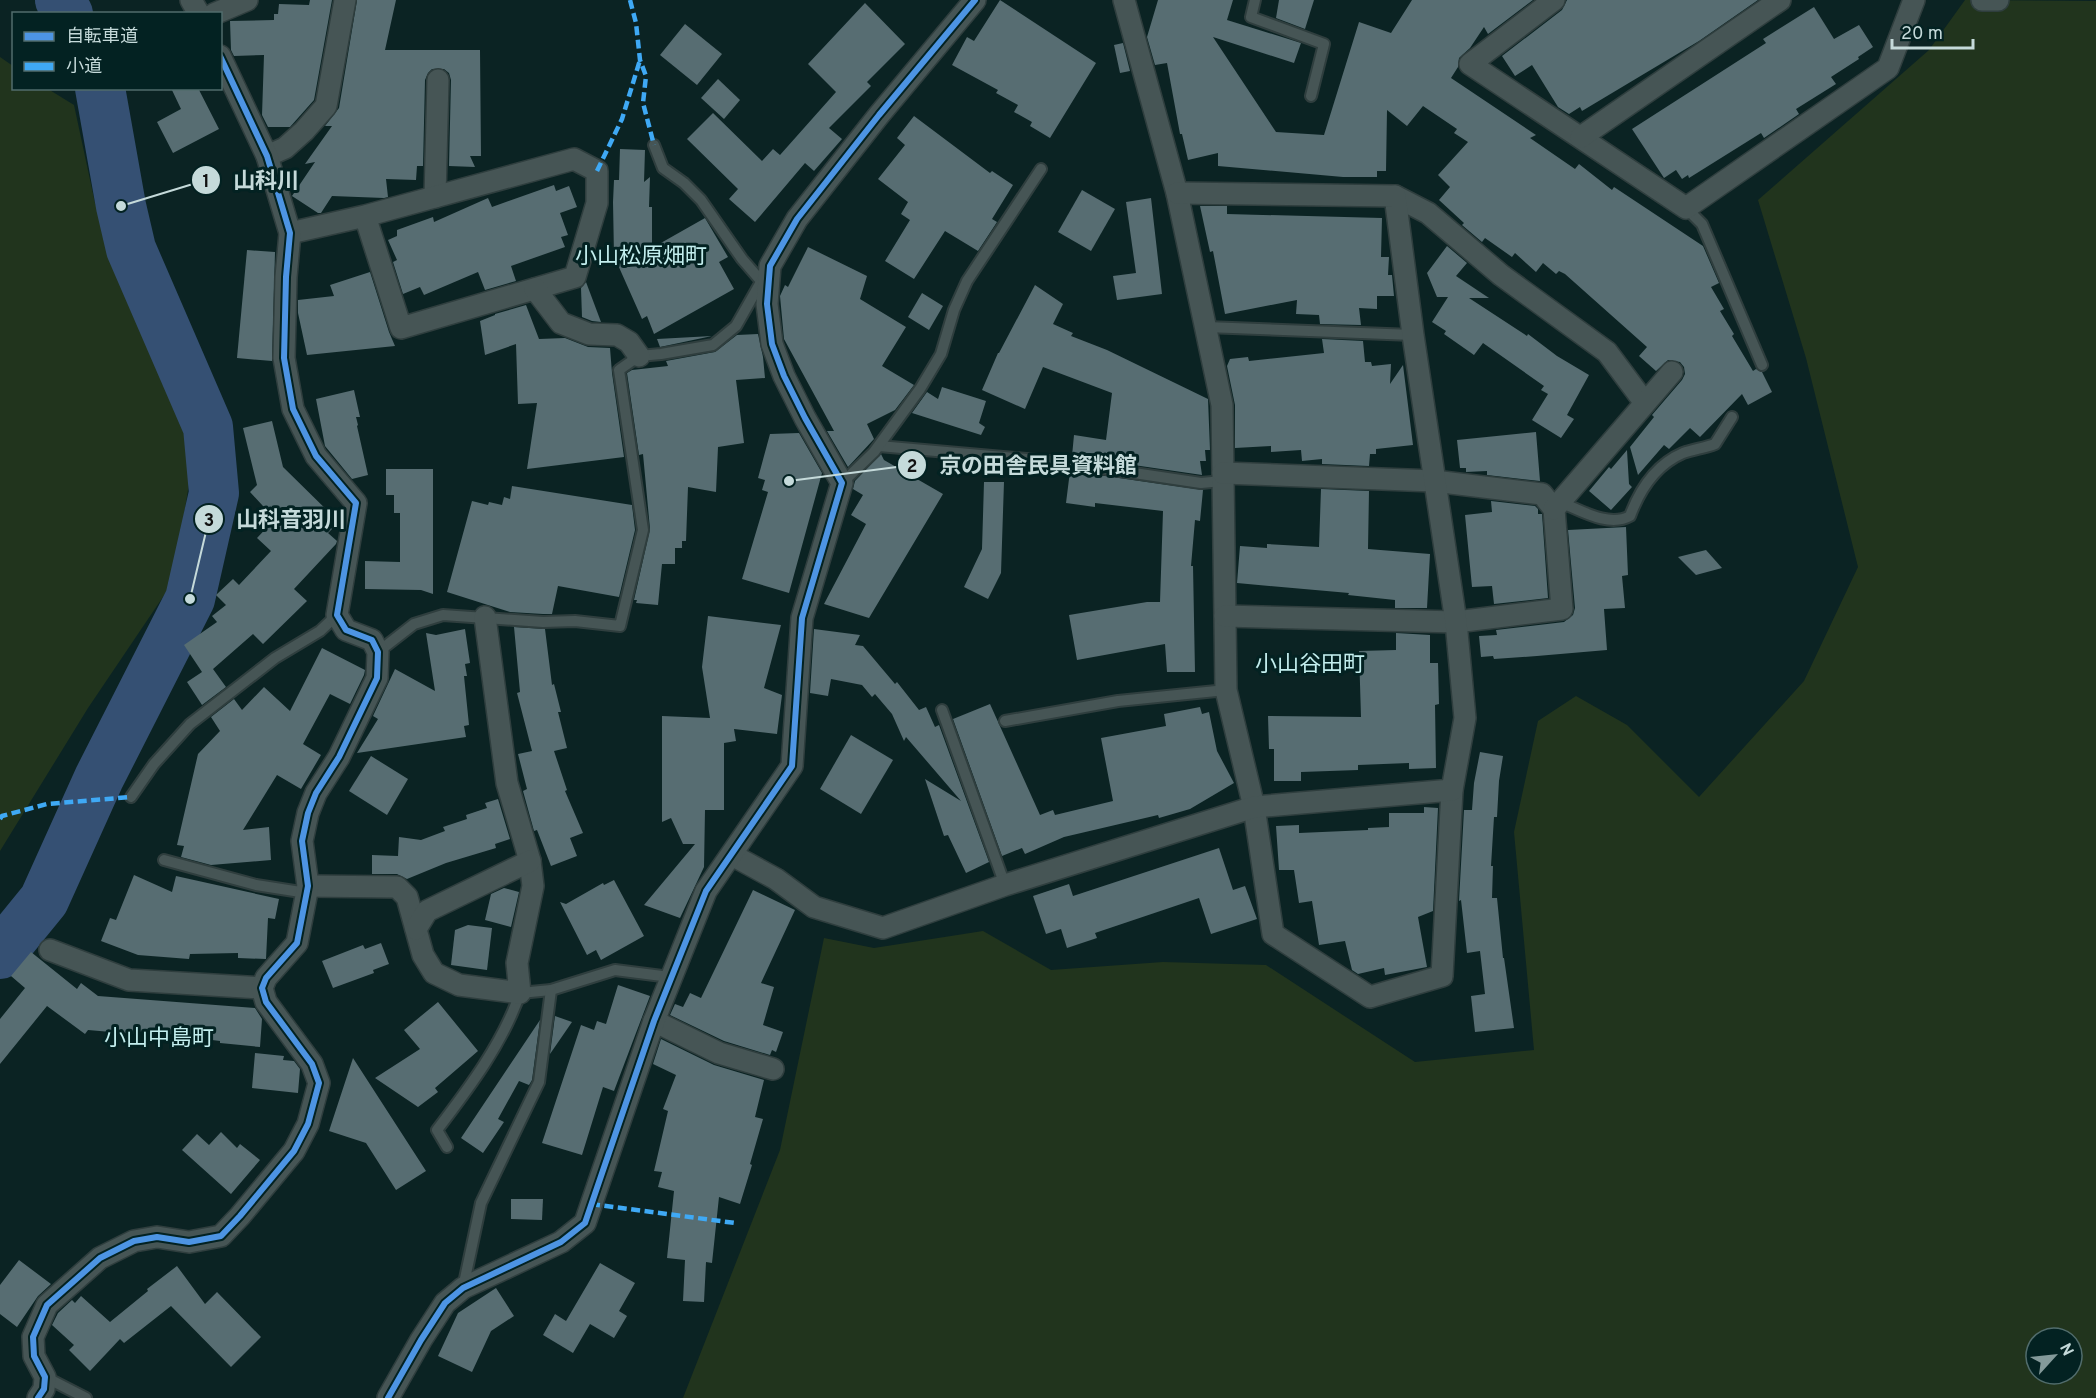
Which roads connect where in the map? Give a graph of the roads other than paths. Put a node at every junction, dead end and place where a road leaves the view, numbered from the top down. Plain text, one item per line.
1 (247, 0) edge
2 (345, 0) edge
3 (975, 0) edge
4 (1124, 0) edge
5 (1255, 0) edge
6 (1554, 0) edge
7 (1780, 0) edge
8 (1914, 0) edge
9 (1982, 0) edge
10 (1998, 0) edge
11 (219, 12) edge
12 (222, 60) edge
13 (438, 80) dead end
14 (1311, 96) dead end
15 (1581, 137) junction
16 (654, 145) dead end
17 (267, 156) junction
18 (1041, 169) dead end
19 (1177, 192) junction
20 (1395, 196) junction
21 (435, 197) junction
22 (1686, 208) junction
23 (365, 216) junction
24 (290, 233) junction
25 (765, 274) junction
26 (535, 289) junction
27 (1206, 327) junction
28 (1413, 335) junction
29 (639, 356) junction
30 (1762, 365) dead end
31 (1672, 372) dead end
32 (1645, 404) junction
33 (1732, 417) dead end
34 (879, 446) junction
35 (1223, 477) junction
36 (1434, 481) junction
37 (842, 483) junction
38 (1557, 505) junction
39 (337, 615) junction
40 (1225, 616) junction
41 (484, 617) junction
42 (1456, 622) junction
43 (378, 651) junction
44 (1226, 690) junction
45 (942, 711) dead end
46 (1005, 721) dead end
47 (1452, 790) junction
48 (131, 797) dead end
49 (1254, 807) junction
50 (732, 855) junction
51 (164, 860) dead end
52 (530, 861) junction
53 (1005, 885) junction
54 (307, 889) junction
55 (416, 929) junction
56 (50, 950) dead end
57 (670, 977) junction
58 (262, 988) junction
59 (551, 990) junction
60 (520, 993) junction
61 (654, 1021) junction
62 (773, 1069) dead end
63 (447, 1147) dead end
64 (463, 1288) junction
65 (45, 1377) junction
66 (38, 1398) edge
67 (86, 1398) edge
68 (388, 1398) edge

1 - 11 street
2 - 17 street
3 - 25 street
4 - 19 street
5 - 14 lane
6 - 15 street
7 - 15 street
8 - 22 street
9 - 10 street
12 - 17 street
13 - 21 street
15 - 22 street
16 - 25 lane
17 - 24 street
18 - 34 lane
19 - 20 street
19 - 27 street
20 - 28 street
20 - 32 street
21 - 23 street
21 - 26 street
22 - 30 lane
23 - 24 street
23 - 26 street
24 - 39 street
25 - 29 lane
25 - 37 street
26 - 29 street
27 - 28 lane
27 - 35 street
28 - 36 street
29 - 41 lane
31 - 32 street
32 - 38 street
33 - 38 lane
34 - 35 lane
34 - 37 lane
35 - 36 street
35 - 40 street
36 - 38 street
36 - 42 street
37 - 50 street
38 - 42 street
39 - 43 street
39 - 48 lane
40 - 42 street
40 - 44 street
41 - 43 lane
41 - 52 street
42 - 47 street
43 - 54 street
44 - 46 lane
44 - 49 street
45 - 53 lane
47 - 49 street
47 - 49 street
49 - 53 street
50 - 53 street
50 - 57 street
51 - 54 lane
52 - 55 street
52 - 60 street
54 - 55 street
54 - 58 street
55 - 60 street
56 - 58 street
57 - 59 lane
57 - 61 street
58 - 65 street
59 - 60 lane
59 - 64 lane
60 - 63 lane
61 - 62 street
61 - 64 street
64 - 68 street
65 - 66 street
65 - 67 lane

